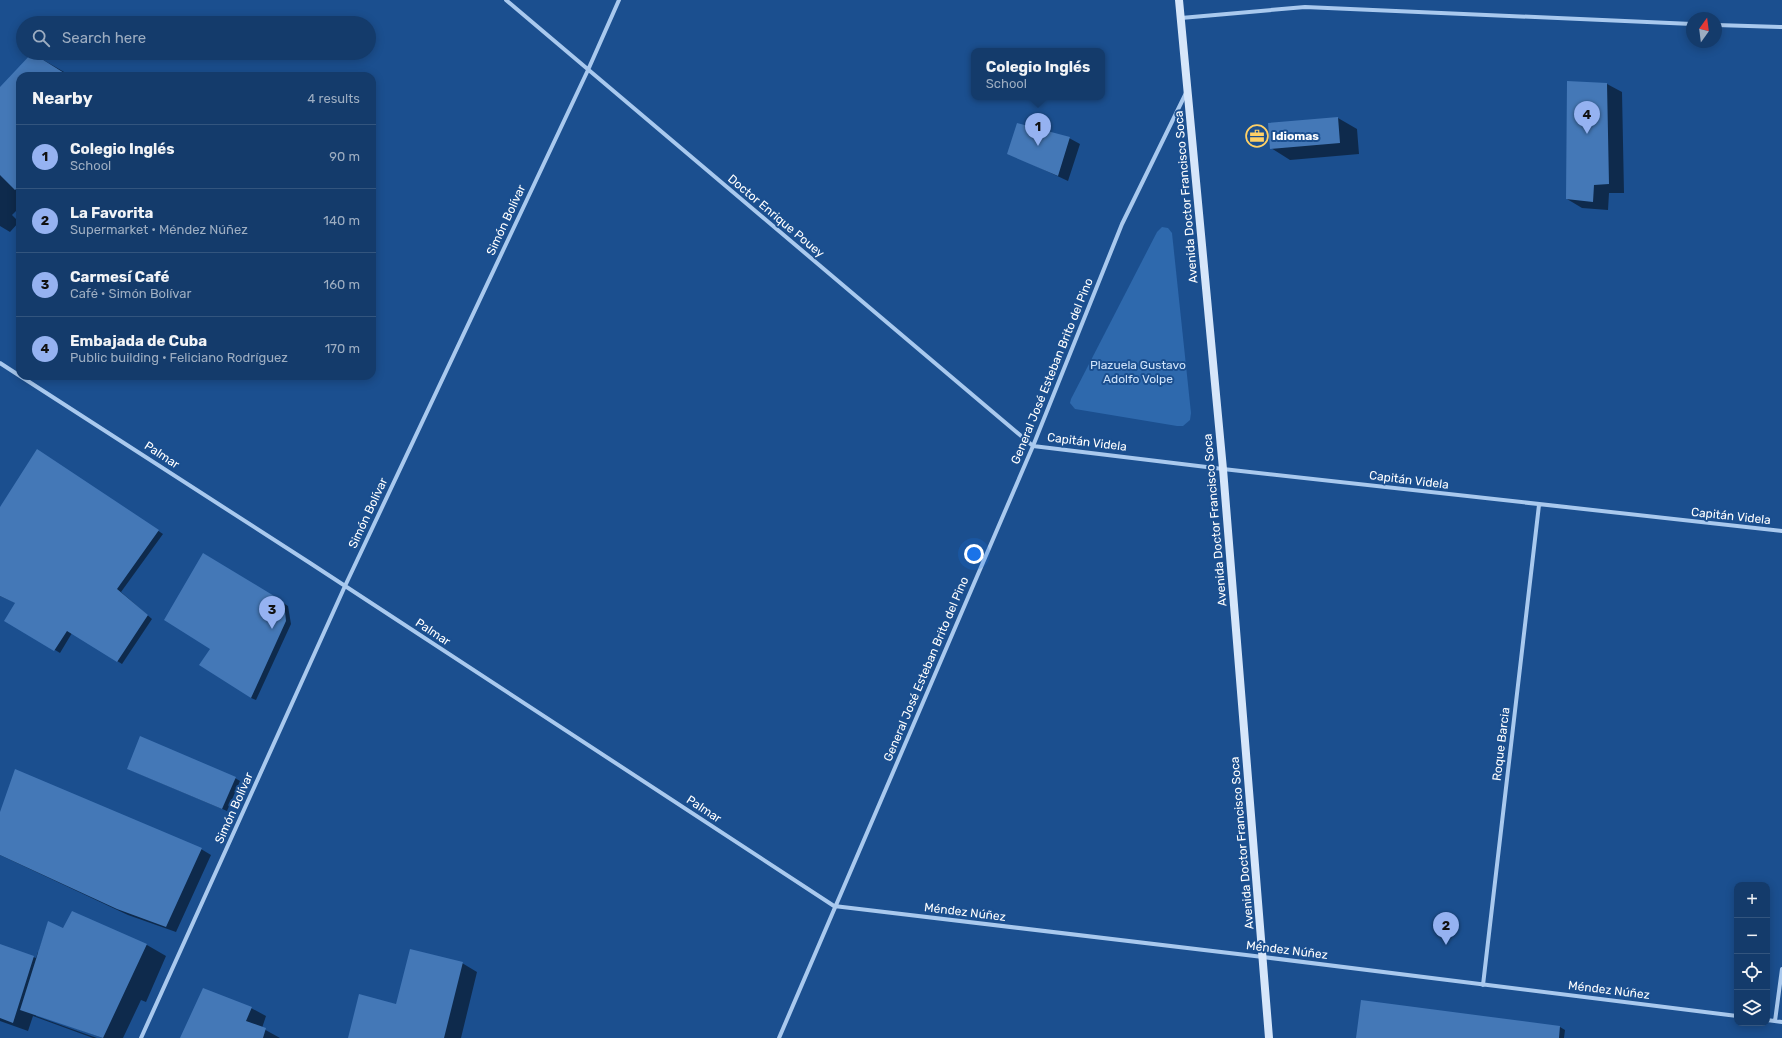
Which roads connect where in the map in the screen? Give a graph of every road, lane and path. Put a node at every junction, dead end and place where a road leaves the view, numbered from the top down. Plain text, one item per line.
1 (506, 0) edge
2 (619, 0) edge
3 (1180, 0) edge
4 (1181, 18) junction
5 (1686, 24) edge
6 (1722, 24) edge
7 (1782, 27) edge
8 (588, 70) junction
9 (1188, 89) junction
10 (0, 363) edge
11 (16, 373) edge
12 (26, 380) edge
13 (1033, 446) junction
14 (1223, 469) junction
15 (1539, 505) junction
16 (1782, 531) edge
17 (345, 586) junction
18 (834, 906) junction
19 (1263, 957) junction
20 (1782, 969) edge
21 (1483, 985) junction
22 (1734, 1016) edge
23 (1770, 1020) edge
24 (1775, 1021) junction
25 (1782, 1022) edge
26 (142, 1038) edge
27 (779, 1038) edge
28 (1269, 1038) edge

1 - 8 street, Doctor Enrique Pouey
2 - 8 street, Simón Bolívar
3 - 4 street, Avenida Doctor Francisco Soca
4 - 5 street
4 - 9 street, Avenida Doctor Francisco Soca
6 - 7 street
8 - 13 street, Doctor Enrique Pouey
8 - 17 street, Simón Bolívar
9 - 13 street, General José Esteban Brito del Pino
9 - 14 street, Avenida Doctor Francisco Soca
10 - 11 street, Palmar
12 - 17 street, Palmar
13 - 14 street, Capitán Videla
13 - 18 street, General José Esteban Brito del Pino
14 - 15 street, Capitán Videla
14 - 19 street, Avenida Doctor Francisco Soca
15 - 16 street, Capitán Videla
15 - 21 street, Roque Barcia
17 - 18 street, Palmar
17 - 26 street, Simón Bolívar
18 - 19 street, Méndez Núñez
18 - 27 street, General José Esteban Brito del Pino
19 - 21 street, Méndez Núñez
19 - 28 street, Avenida Doctor Francisco Soca
20 - 24 street
21 - 22 street, Méndez Núñez
23 - 24 street
24 - 25 street

